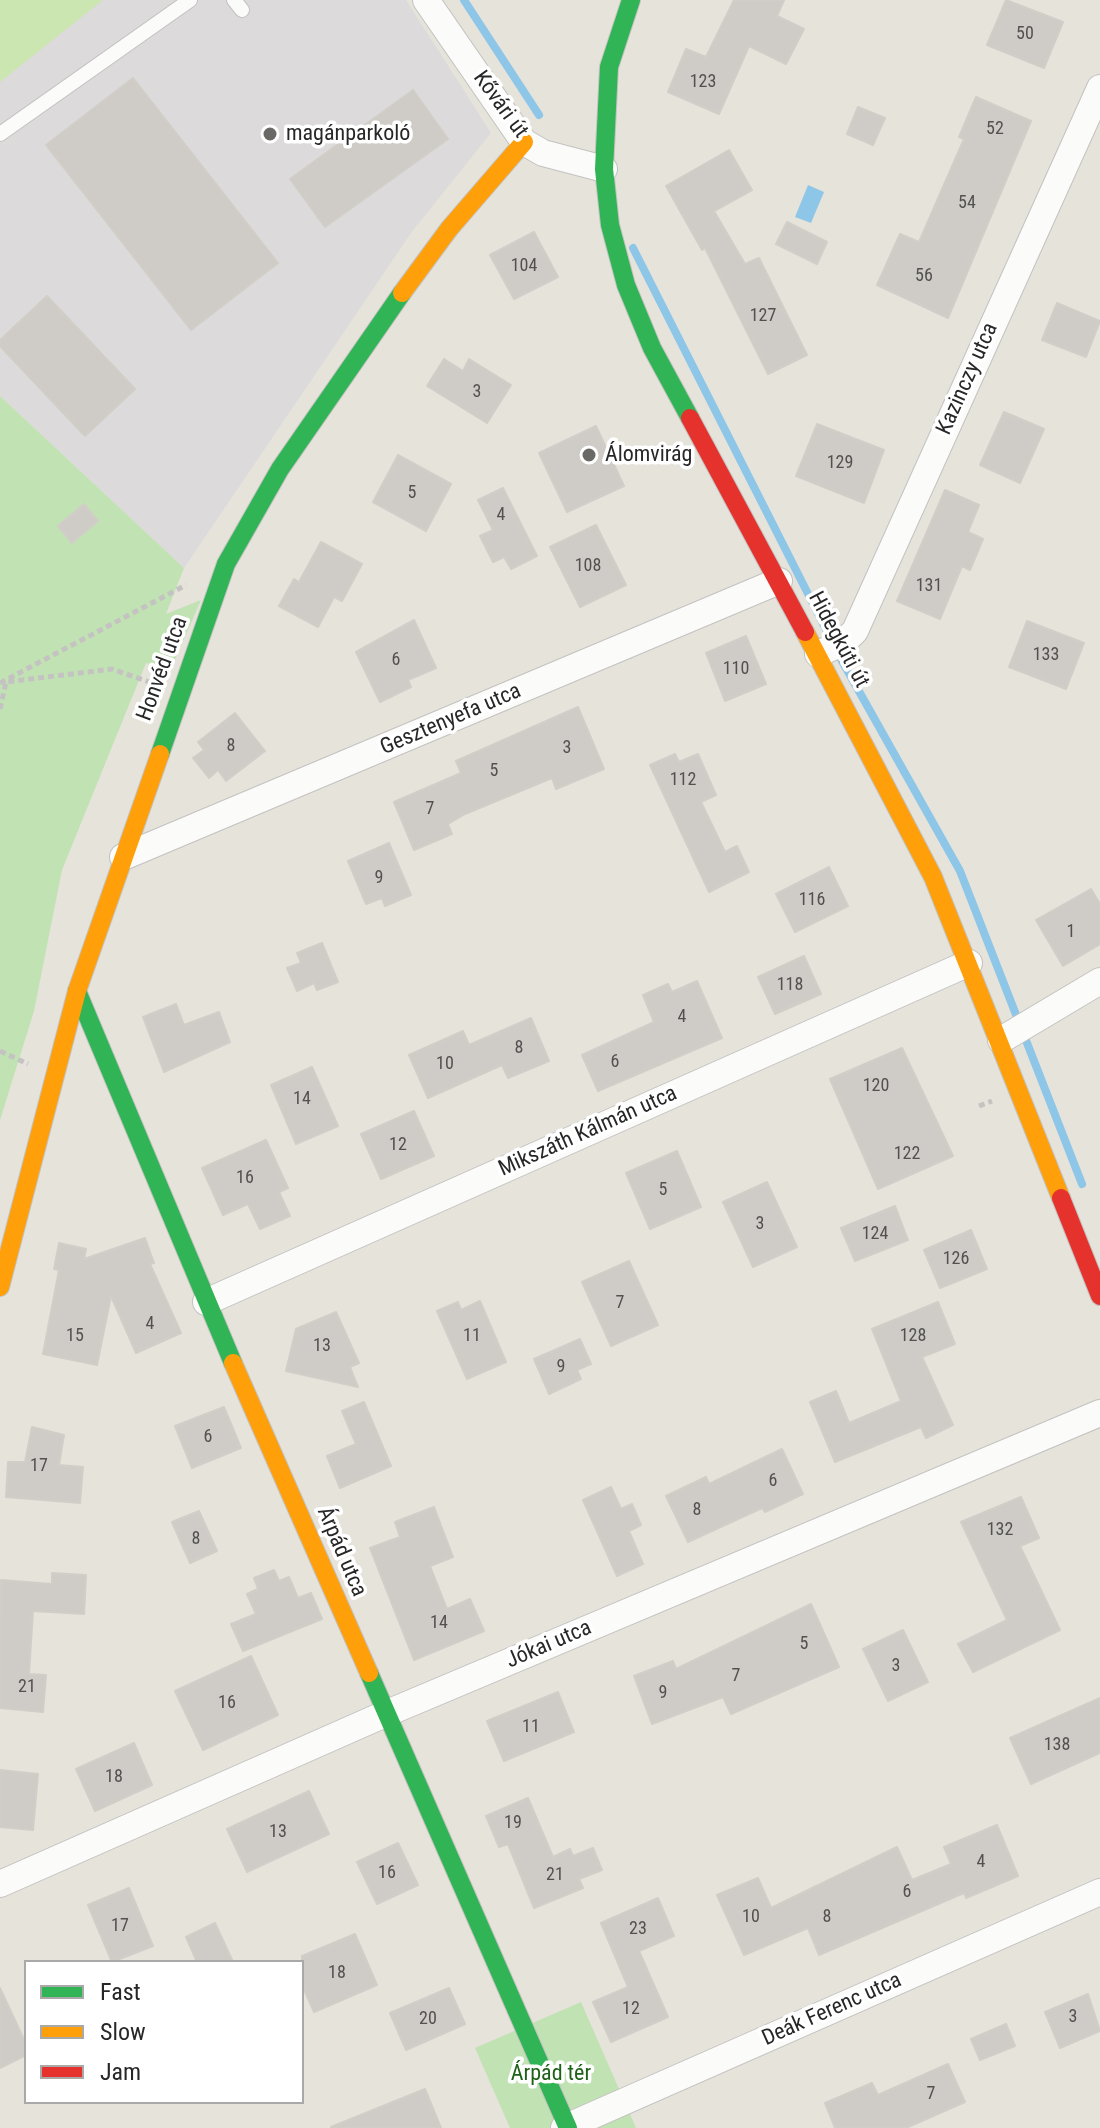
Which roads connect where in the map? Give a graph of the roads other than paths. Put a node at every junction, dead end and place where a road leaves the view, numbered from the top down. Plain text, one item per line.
1 (190, 0) edge
2 (426, 0) edge
3 (631, 0) edge
4 (1100, 88) edge
5 (0, 134) edge
6 (524, 142) junction
7 (604, 169) junction
8 (779, 581) junction
9 (828, 649) junction
10 (123, 857) junction
11 (969, 963) junction
12 (1100, 981) edge
13 (77, 991) junction
14 (1013, 1032) junction
15 (0, 1287) edge
16 (1100, 1296) edge
17 (206, 1302) junction
18 (1100, 1413) edge
19 (385, 1714) junction
20 (0, 1884) edge
21 (1100, 1892) edge
22 (566, 2127) edge

1 - 5 lane
2 - 6 street, Kővári út
3 - 7 street, Hidegkúti út
4 - 9 street, Kazinczy utca
6 - 7 street, Kővári út
6 - 10 street, Honvéd utca
7 - 8 street, Hidegkúti út
8 - 9 street, Hidegkúti út
8 - 10 street, Gesztenyefa utca
9 - 11 street, Hidegkúti út
10 - 13 street, Honvéd utca
11 - 14 street, Hidegkúti út
11 - 17 street, Mikszáth Kálmán utca
12 - 14 street
13 - 15 street, Honvéd utca
13 - 17 street, Árpád utca
14 - 16 street, Hidegkúti út
17 - 19 street, Árpád utca
18 - 19 street, Jókai utca
19 - 20 street, Jókai utca
19 - 22 street, Árpád utca
21 - 22 street, Deák Ferenc utca

